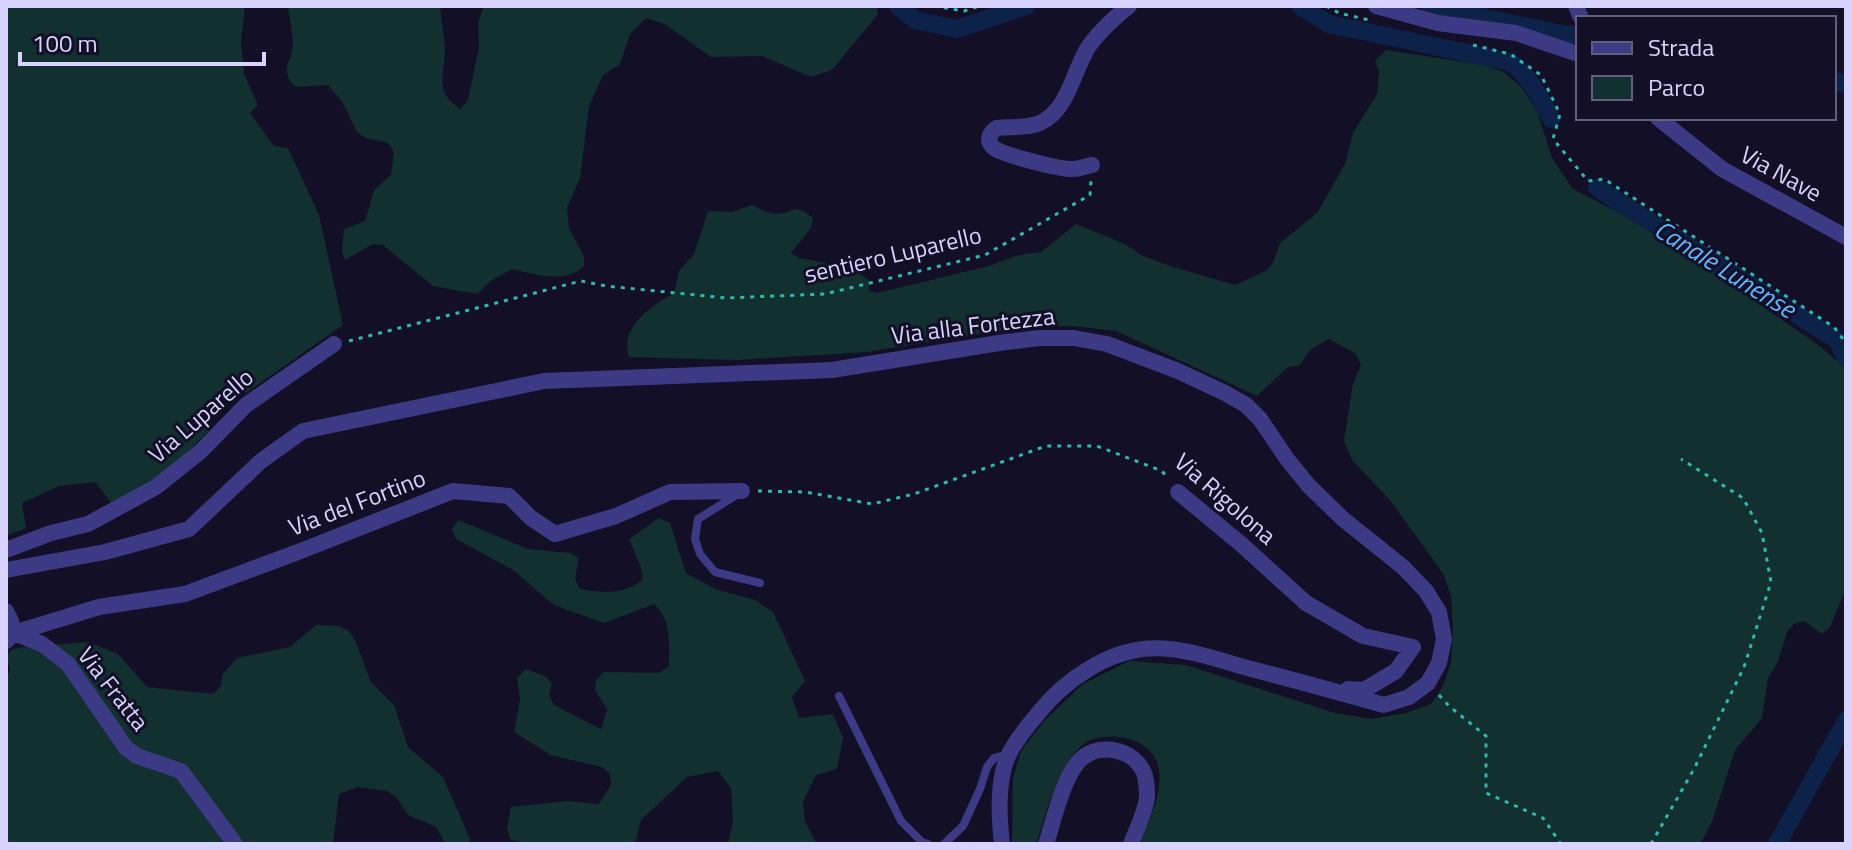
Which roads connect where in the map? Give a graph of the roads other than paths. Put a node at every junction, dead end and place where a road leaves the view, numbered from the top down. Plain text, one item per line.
1 (1129, 6) edge
2 (1372, 13) edge
3 (1576, 53) edge
4 (1661, 120) edge
5 (1092, 165) road end
6 (1846, 237) edge
7 (334, 344) road end
8 (742, 491) joint
9 (1178, 492) road end
10 (6, 550) edge
11 (6, 570) edge
12 (760, 583) dead end
13 (6, 611) edge
14 (10, 637) edge
15 (1322, 688) junction
16 (839, 696) dead end
17 (1009, 754) junction
18 (235, 844) edge
19 (928, 844) edge
20 (944, 844) edge
21 (1002, 844) edge
22 (1046, 844) edge
23 (1131, 844) edge

1 - 5 street
2 - 3 street
4 - 6 street, Via Nave
7 - 10 street, Via Luparello
8 - 12 lane
8 - 14 street, Via del Fortino
9 - 15 street, Via Rigolona
11 - 15 street, Via alla Fortezza
13 - 14 street
14 - 18 street, Via Fratta
15 - 17 street
16 - 19 lane
17 - 20 lane
17 - 21 street
22 - 23 street

